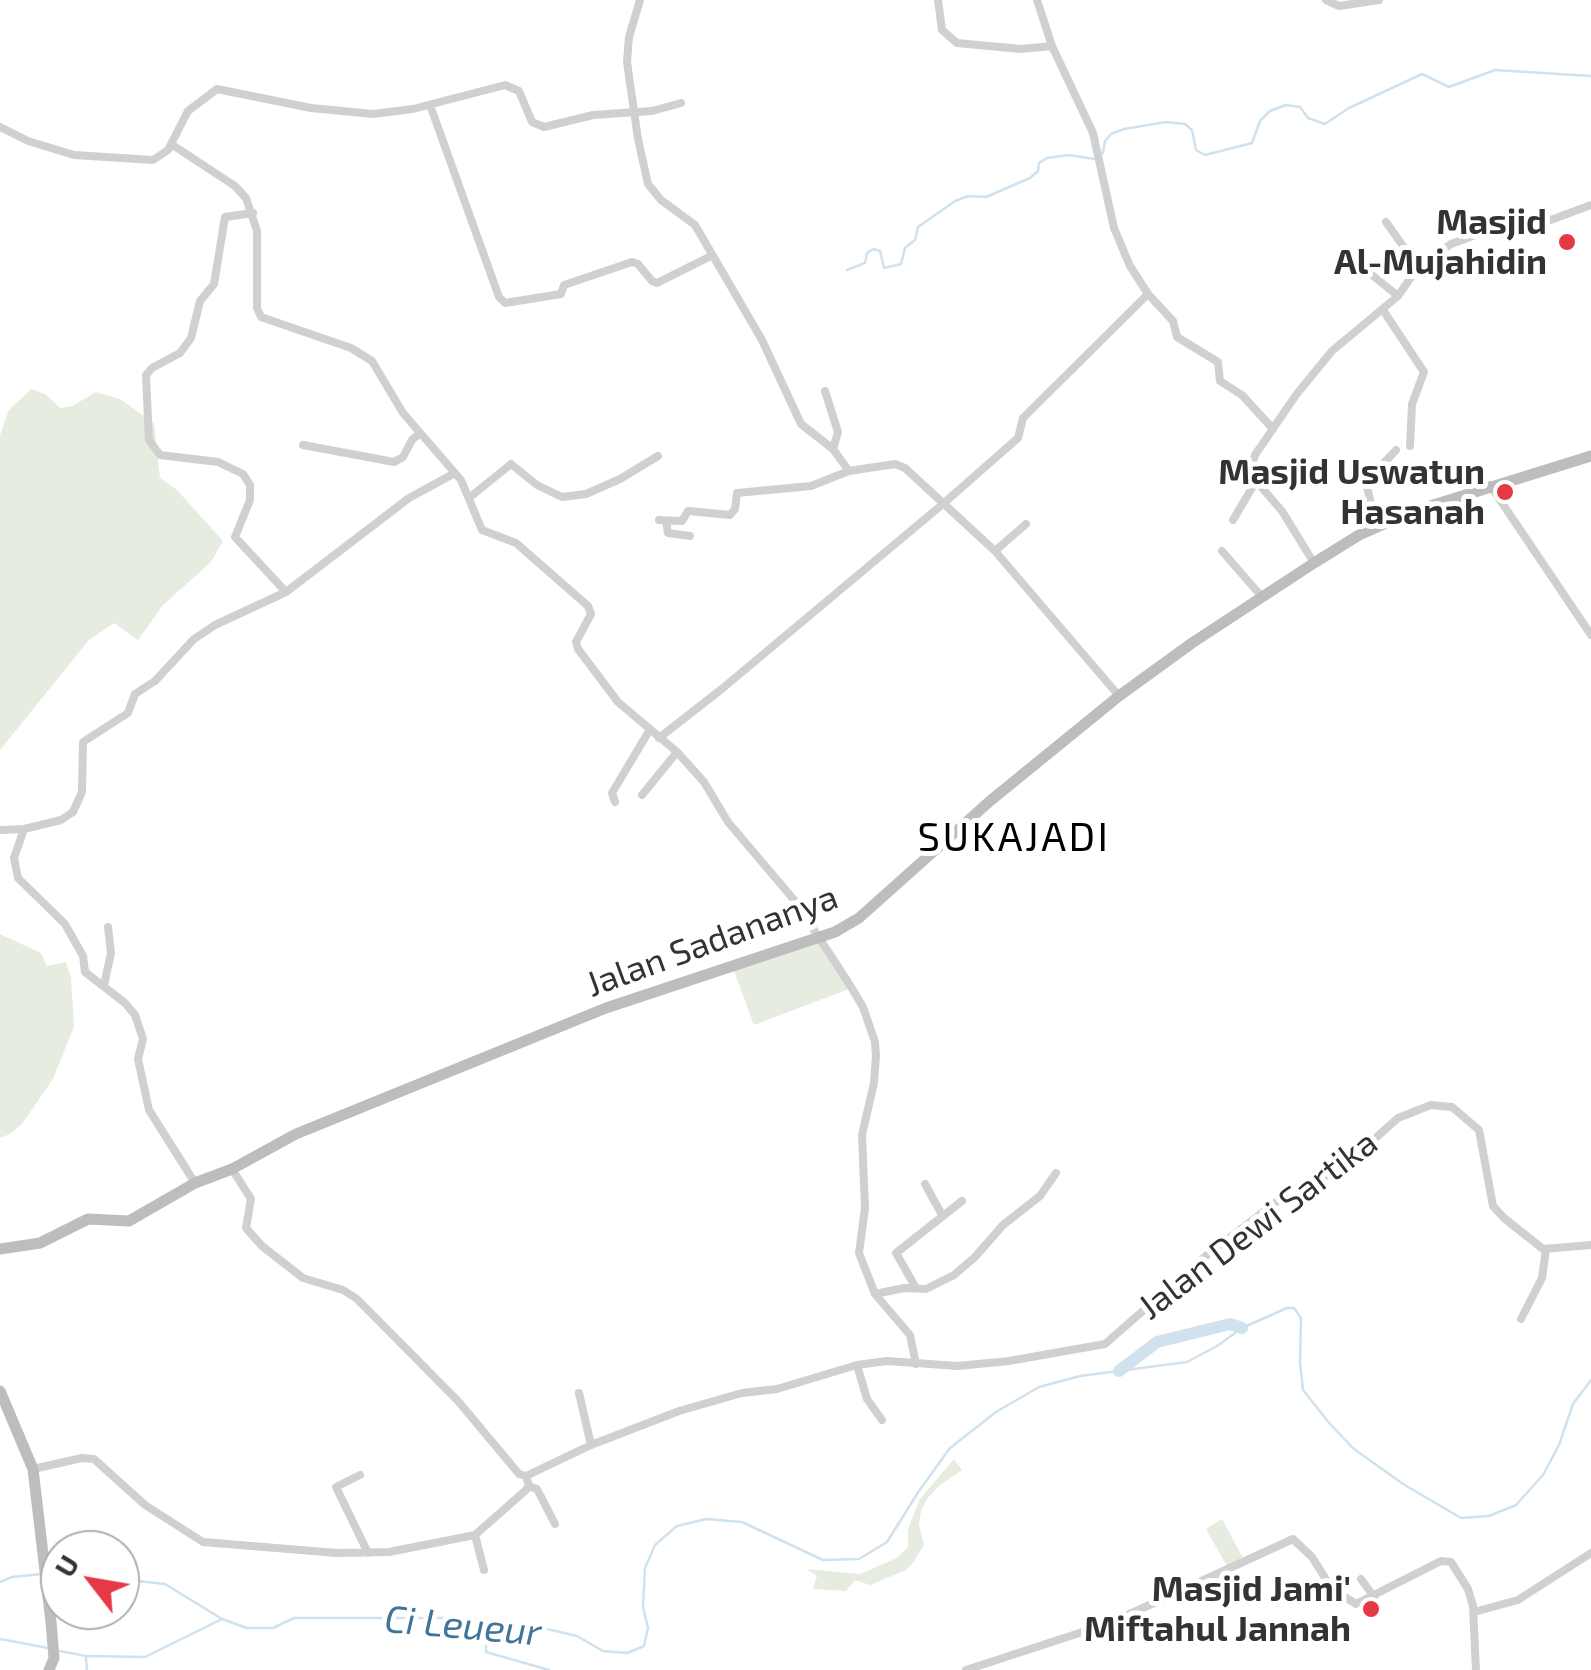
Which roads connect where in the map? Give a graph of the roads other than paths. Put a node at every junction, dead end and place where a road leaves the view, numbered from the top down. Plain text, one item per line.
1 (640, 0) edge
2 (938, 0) edge
3 (1037, 0) edge
4 (1326, 0) edge
5 (1379, 0) edge
6 (1052, 46) junction
7 (681, 104) dead end
8 (430, 105) junction
9 (634, 112) junction
10 (0, 127) edge
11 (171, 144) junction
12 (1591, 205) edge
13 (253, 213) junction
14 (1386, 222) dead end
15 (711, 256) junction
16 (1351, 258) dead end
17 (1418, 268) junction
18 (1148, 294) junction
19 (1398, 296) junction
20 (1383, 310) junction
21 (826, 390) dead end
22 (1273, 429) junction
23 (420, 433) junction
24 (303, 445) dead end
25 (1410, 446) dead end
26 (833, 449) junction
27 (1396, 450) dead end
28 (658, 456) dead end
29 (1591, 456) edge
30 (849, 471) junction
31 (456, 473) junction
32 (1256, 482) junction
33 (1490, 485) junction
34 (469, 498) junction
35 (944, 504) junction
36 (1232, 520) dead end
37 (1384, 522) junction
38 (1026, 524) dead end
39 (690, 536) dead end
40 (1222, 550) dead end
41 (995, 551) junction
42 (1314, 564) junction
43 (286, 592) junction
44 (1262, 596) junction
45 (1591, 635) edge
46 (1120, 696) junction
47 (650, 730) junction
48 (659, 738) junction
49 (677, 752) junction
50 (642, 795) dead end
51 (616, 802) dead end
52 (24, 829) junction
53 (0, 830) edge
54 (108, 927) dead end
55 (820, 937) junction
56 (104, 985) junction
57 (232, 1169) junction
58 (1056, 1173) dead end
59 (195, 1184) junction
60 (924, 1184) dead end
61 (962, 1201) dead end
62 (942, 1215) junction
63 (1591, 1244) edge
64 (0, 1249) edge
65 (1546, 1249) junction
66 (916, 1288) junction
67 (874, 1294) junction
68 (1521, 1319) dead end
69 (916, 1364) junction
70 (858, 1366) junction
71 (0, 1391) edge
72 (579, 1393) dead end
73 (882, 1420) dead end
74 (591, 1445) junction
75 (33, 1469) junction
76 (360, 1475) dead end
77 (526, 1476) junction
78 (529, 1486) junction
79 (555, 1524) dead end
80 (475, 1535) junction
81 (368, 1553) junction
82 (1591, 1553) edge
83 (484, 1570) dead end
84 (1362, 1579) dead end
85 (1374, 1597) junction
86 (1474, 1612) junction
87 (50, 1670) edge
88 (966, 1670) edge
89 (1476, 1670) edge

1 - 9 street
2 - 6 street
3 - 6 street
4 - 5 street
6 - 18 street
7 - 9 street
8 - 9 street
8 - 11 street
8 - 15 street
9 - 15 street
10 - 11 street
11 - 13 street
12 - 17 street
13 - 23 street
13 - 43 street
14 - 17 street
15 - 26 street
16 - 19 street
17 - 19 street
18 - 22 street
18 - 35 street
19 - 20 street
20 - 22 street
20 - 25 street
21 - 26 street
22 - 32 street
23 - 24 street
23 - 31 street
26 - 30 street
27 - 37 street
28 - 34 street
29 - 33 street, Jalan Sadananya
30 - 35 street
30 - 39 street
31 - 34 street
31 - 43 street
32 - 36 street
32 - 42 street
33 - 37 street, Jalan Sadananya
33 - 45 street
34 - 47 street
35 - 41 street
35 - 48 street
37 - 42 street, Jalan Sadananya
38 - 41 street
40 - 44 street
41 - 46 street
42 - 44 street, Jalan Sadananya
43 - 52 street
44 - 46 street, Jalan Sadananya
46 - 55 street, Jalan Sadananya
47 - 48 street
47 - 51 street
48 - 49 street
49 - 50 street
49 - 55 street
52 - 53 street
52 - 56 street
54 - 56 street
55 - 57 street, Jalan Sadananya
55 - 67 street
56 - 59 street
57 - 59 street, Jalan Sadananya
57 - 77 street
58 - 66 street
59 - 64 street, Jalan Sadananya
60 - 62 street
61 - 62 street
62 - 66 street
63 - 65 street
65 - 68 street
65 - 69 street, Jalan Dewi Sartika
66 - 67 street
67 - 69 street
69 - 70 street, Jalan Dewi Sartika
70 - 73 street
70 - 74 street, Jalan Dewi Sartika
71 - 75 street
72 - 74 street
74 - 77 street, Jalan Dewi Sartika
75 - 81 street
75 - 87 street
76 - 81 street
77 - 78 street
78 - 79 street
78 - 80 street
80 - 81 street
80 - 83 street
82 - 86 street
84 - 85 street
85 - 86 street
85 - 88 street
86 - 89 street

